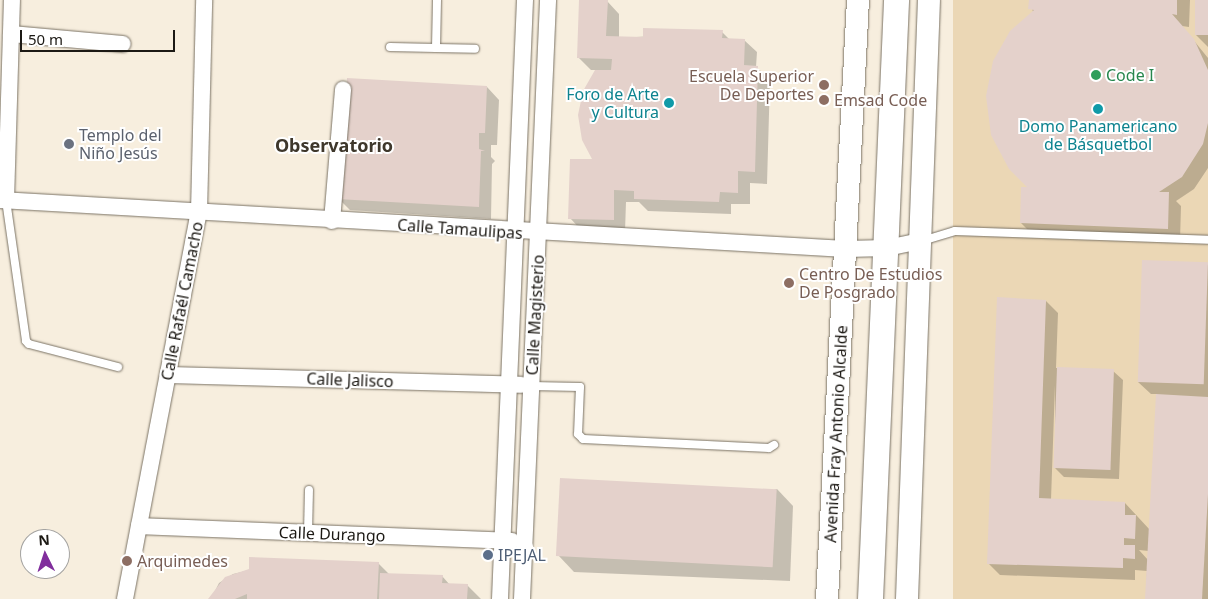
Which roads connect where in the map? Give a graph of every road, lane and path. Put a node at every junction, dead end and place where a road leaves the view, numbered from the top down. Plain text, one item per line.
1 (12, 0) edge
2 (204, 0) edge
3 (437, 0) edge
4 (525, 0) edge
5 (548, 0) edge
6 (858, 0) edge
7 (896, 0) edge
8 (930, 0) edge
9 (11, 34) junction
10 (123, 44) dead end
11 (390, 47) dead end
12 (436, 48) junction
13 (475, 49) dead end
14 (343, 89) dead end
15 (3, 200) edge
16 (199, 212) junction
17 (332, 221) junction
18 (517, 232) junction
19 (539, 234) junction
20 (1208, 240) edge
21 (921, 241) junction
22 (887, 248) junction
23 (846, 249) junction
24 (118, 367) dead end
25 (168, 375) junction
26 (510, 385) junction
27 (531, 386) junction
28 (774, 445) dead end
29 (309, 490) dead end
30 (139, 526) junction
31 (308, 533) junction
32 (502, 541) junction
33 (524, 542) junction
34 (125, 599) edge
35 (500, 599) edge
36 (522, 599) edge
37 (827, 599) edge
38 (870, 599) edge
39 (907, 599) edge

1 - 9 street
2 - 16 street, Calle Rafaél Camacho
3 - 12 lane
4 - 18 street, Calle Magisterio
5 - 19 street, Calle Magisterio
6 - 23 street, Avenida Fray Antonio Alcalde
7 - 22 main road
8 - 21 street
9 - 10 street
9 - 15 street
11 - 12 lane
12 - 13 lane
14 - 17 street
15 - 16 street, Calle Tamaulipas
15 - 24 lane
16 - 17 street, Calle Tamaulipas
16 - 25 street, Calle Rafaél Camacho
17 - 18 street, Calle Tamaulipas
18 - 19 street, Calle Tamaulipas
18 - 26 street, Calle Magisterio
19 - 23 street, Calle Tamaulipas
19 - 27 street, Calle Magisterio
20 - 21 lane
21 - 22 street, Calle Tamaulipas
21 - 39 street
22 - 23 street, Calle Tamaulipas
22 - 38 main road
23 - 37 street, Avenida Fray Antonio Alcalde
25 - 26 street, Calle Jalisco
25 - 30 street, Calle Rafaél Camacho
26 - 27 street, Calle Jalisco
26 - 32 street, Calle Magisterio
27 - 28 lane
27 - 33 street, Calle Magisterio
29 - 31 lane
30 - 31 street, Calle Durango
30 - 34 street, Calle Rafaél Camacho
31 - 32 street, Calle Durango
32 - 33 street, Calle Durango
32 - 35 street, Calle Magisterio
33 - 36 street, Calle Magisterio

